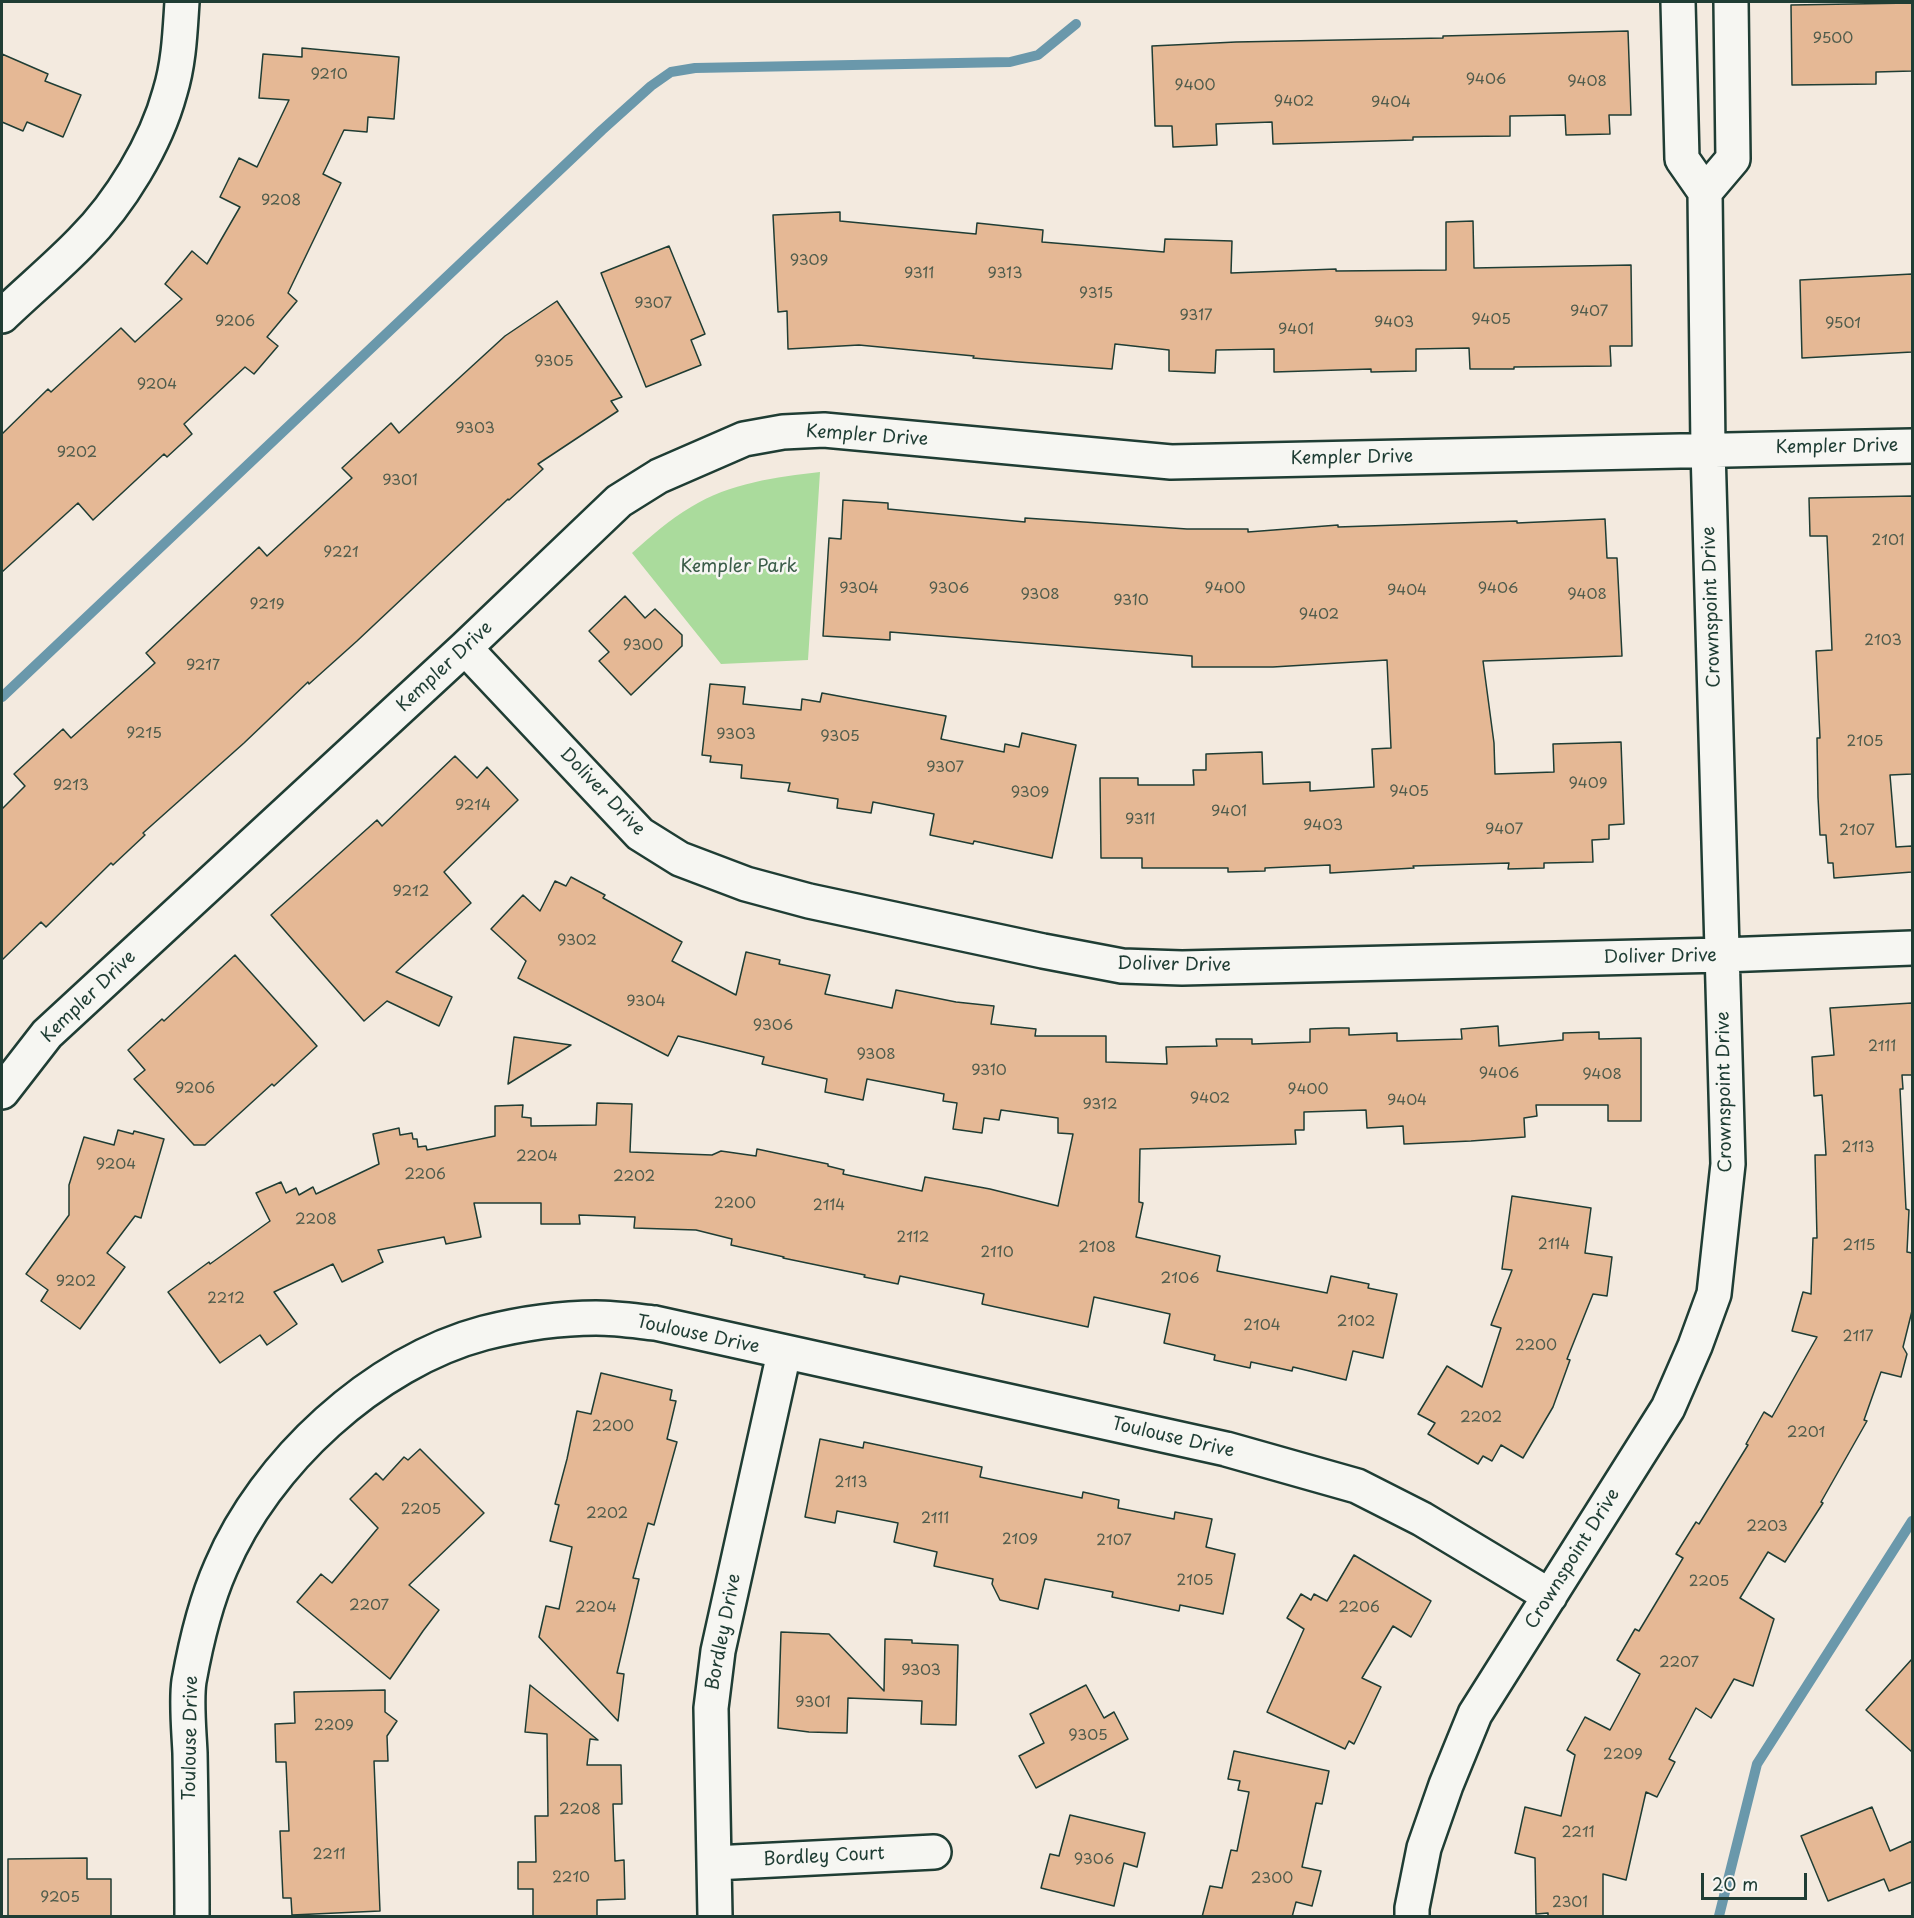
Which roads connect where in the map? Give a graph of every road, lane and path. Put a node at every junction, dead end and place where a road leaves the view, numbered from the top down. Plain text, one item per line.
1 (182, 2) edge
2 (1678, 2) edge
3 (1731, 2) edge
4 (1705, 192) junction
5 (2, 315) edge
6 (1912, 446) edge
7 (1708, 449) junction
8 (465, 648) junction
9 (1912, 948) edge
10 (1722, 955) junction
11 (2, 1092) edge
12 (784, 1353) junction
13 (1550, 1596) junction
14 (934, 1852) dead end
15 (714, 1863) junction
16 (192, 1917) edge
17 (715, 1917) edge
18 (1412, 1917) edge

1 - 5 street
2 - 4 street
3 - 4 street
4 - 7 street, Crownspoint Drive
6 - 7 street, Kempler Drive
7 - 8 street, Kempler Drive
7 - 10 street, Crownspoint Drive
8 - 10 street, Doliver Drive
8 - 11 street, Kempler Drive
9 - 10 street, Doliver Drive
10 - 13 street, Crownspoint Drive
12 - 13 street, Toulouse Drive
12 - 15 street, Bordley Drive
12 - 16 street, Toulouse Drive
13 - 18 street, Crownspoint Drive
14 - 15 street, Bordley Court
15 - 17 street, Bordley Drive

